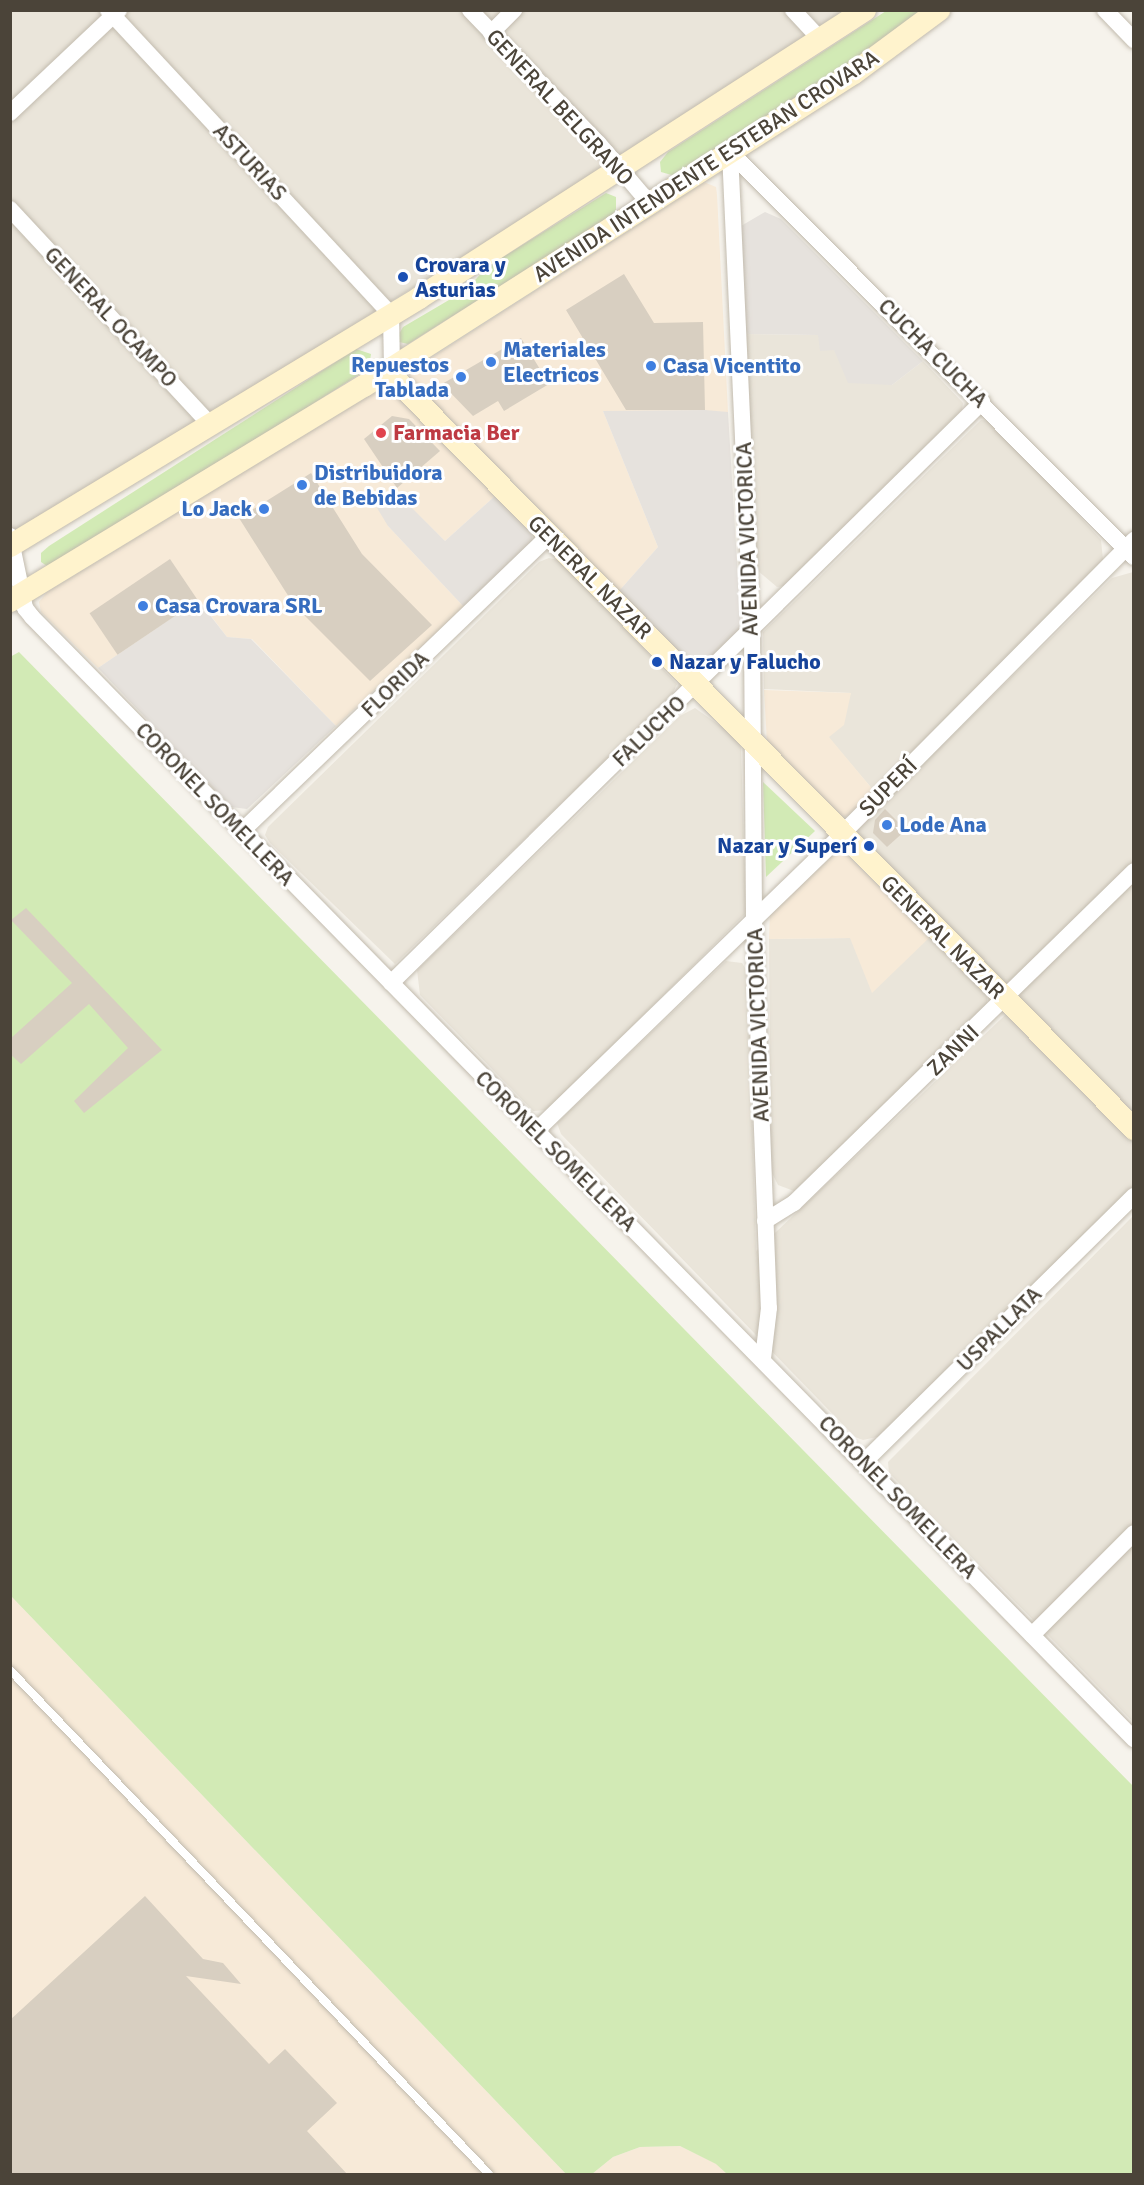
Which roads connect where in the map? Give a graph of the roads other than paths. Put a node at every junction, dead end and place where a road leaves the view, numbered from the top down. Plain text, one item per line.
1 (470, 10) edge
2 (514, 10) edge
3 (793, 10) edge
4 (865, 10) edge
5 (939, 10) edge
6 (1105, 10) edge
7 (113, 12) edge
8 (491, 33) junction
9 (821, 40) junction
10 (1134, 40) edge
11 (10, 113) edge
12 (730, 152) junction
13 (621, 170) junction
14 (650, 204) junction
15 (10, 209) edge
16 (391, 315) junction
17 (392, 368) junction
18 (982, 402) junction
19 (212, 426) junction
20 (549, 536) junction
21 (11, 542) edge
22 (1131, 548) edge
23 (16, 597) edge
24 (752, 629) junction
25 (697, 685) junction
26 (752, 744) junction
27 (242, 831) junction
28 (841, 835) junction
29 (1134, 871) edge
30 (754, 921) junction
31 (391, 983) junction
32 (1005, 999) junction
33 (1134, 1129) edge
34 (536, 1131) junction
35 (1134, 1196) edge
36 (765, 1221) junction
37 (763, 1358) junction
38 (864, 1462) junction
39 (1134, 1533) edge
40 (1032, 1635) junction
41 (10, 1670) edge
42 (1134, 1739) edge
43 (489, 2175) edge

1 - 8 street, GENERAL BELGRANO
2 - 8 street
3 - 9 street
4 - 9 main road, AVENIDA INTENDENTE ESTEBAN CROVARA
5 - 12 main road, AVENIDA INTENDENTE ESTEBAN CROVARA
6 - 10 street
7 - 11 street
7 - 16 street, ASTURIAS
8 - 13 street, GENERAL BELGRANO
9 - 13 main road, AVENIDA INTENDENTE ESTEBAN CROVARA
12 - 14 main road, AVENIDA INTENDENTE ESTEBAN CROVARA
12 - 18 street, CUCHA CUCHA
12 - 24 street, AVENIDA VICTORICA
13 - 14 street, GENERAL BELGRANO
13 - 16 main road, AVENIDA INTENDENTE ESTEBAN CROVARA
14 - 17 main road, AVENIDA INTENDENTE ESTEBAN CROVARA
15 - 19 street, GENERAL OCAMPO
16 - 17 street
16 - 19 main road, AVENIDA INTENDENTE ESTEBAN CROVARA
17 - 20 main road, GENERAL NAZAR
17 - 23 main road, AVENIDA INTENDENTE ESTEBAN CROVARA
18 - 22 street, CUCHA CUCHA
18 - 24 street, FALUCHO
19 - 21 main road, AVENIDA INTENDENTE ESTEBAN CROVARA
20 - 25 main road, GENERAL NAZAR
20 - 27 street, FLORIDA
21 - 23 street, CORONEL SOMELLERA
22 - 28 street, SUPERÍ
23 - 27 street, CORONEL SOMELLERA
24 - 25 street, FALUCHO
24 - 26 street, AVENIDA VICTORICA
25 - 26 main road, GENERAL NAZAR
25 - 31 street, FALUCHO
26 - 28 main road, GENERAL NAZAR
26 - 30 street, AVENIDA VICTORICA
27 - 31 street, CORONEL SOMELLERA
28 - 30 street, SUPERÍ
28 - 32 main road, GENERAL NAZAR
29 - 32 street, ZANNI
30 - 34 street, SUPERÍ
30 - 36 street, AVENIDA VICTORICA
31 - 34 street, CORONEL SOMELLERA
32 - 33 main road, GENERAL NAZAR
32 - 36 street, ZANNI
34 - 37 street, CORONEL SOMELLERA
35 - 38 street, USPALLATA
36 - 37 street, AVENIDA VICTORICA
37 - 38 street, CORONEL SOMELLERA
38 - 40 street, CORONEL SOMELLERA
39 - 40 street
40 - 42 street, CORONEL SOMELLERA
41 - 43 lane

